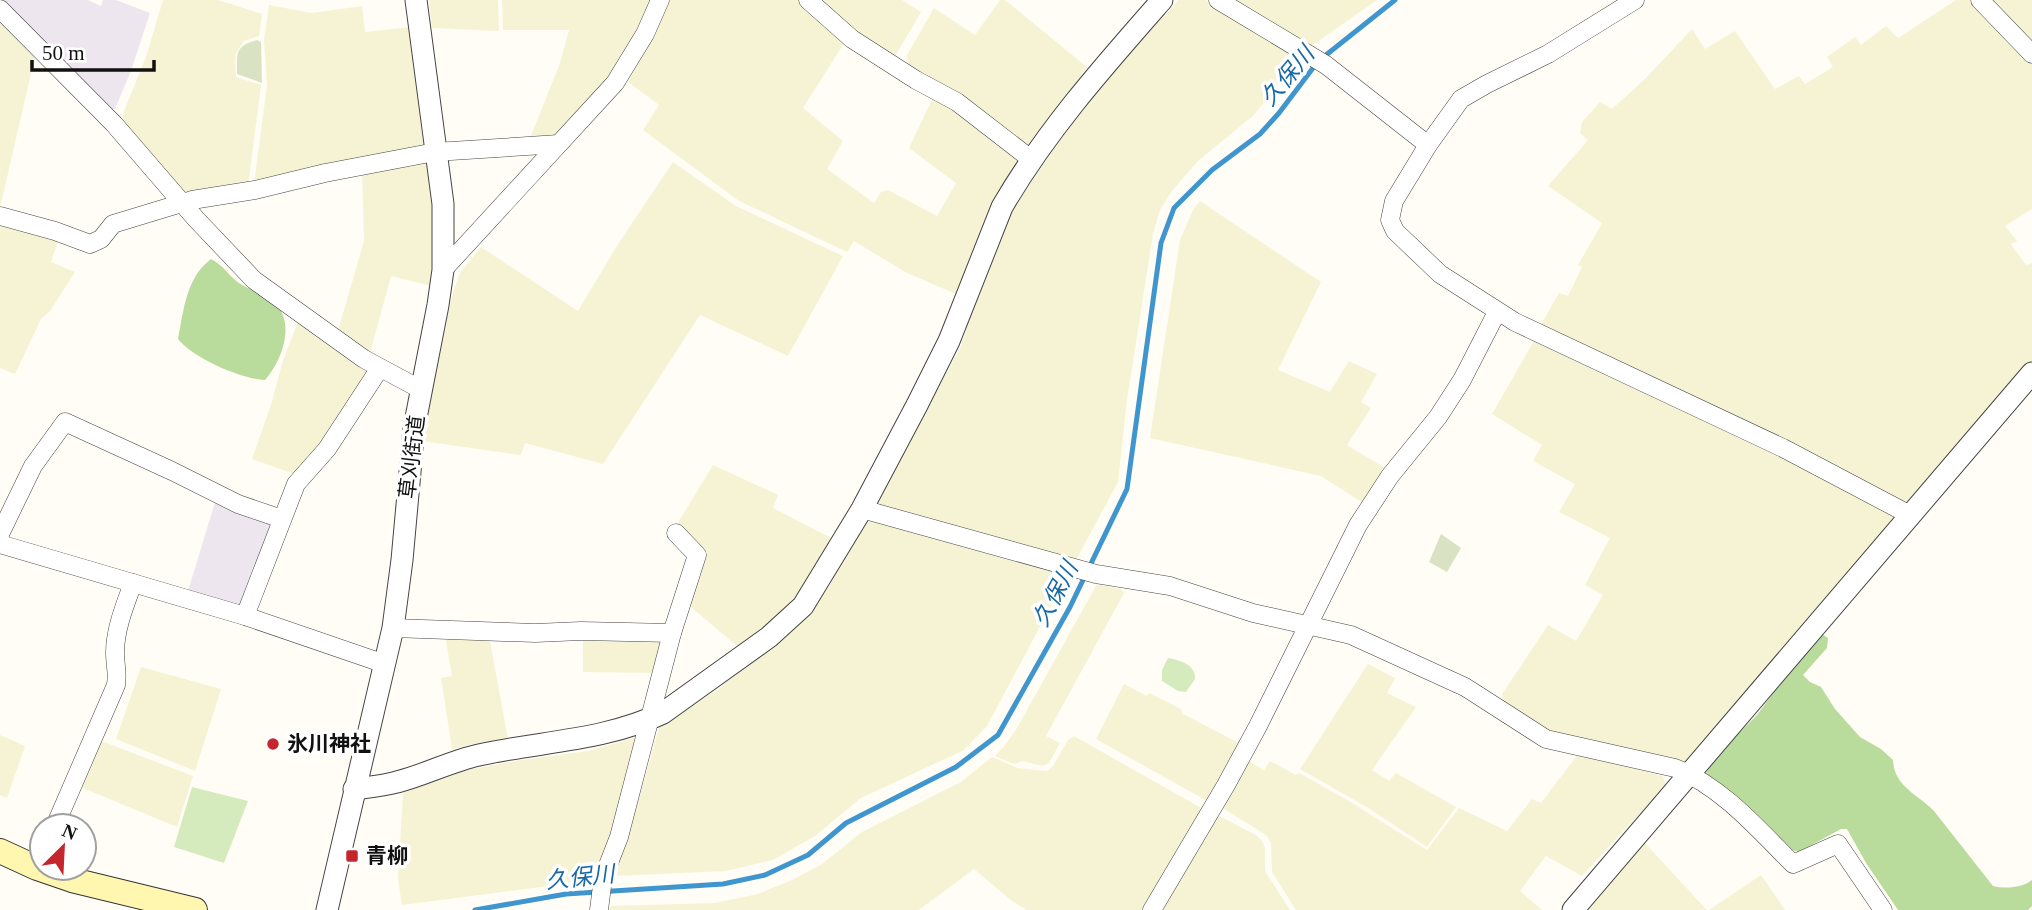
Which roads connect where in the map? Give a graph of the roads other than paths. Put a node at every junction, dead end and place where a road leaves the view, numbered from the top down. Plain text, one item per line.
1 (416, 0) edge
2 (660, 0) edge
3 (808, 0) edge
4 (1162, 0) edge
5 (1218, 0) edge
6 (1635, 0) edge
7 (1980, 0) edge
8 (0, 9) edge
9 (2032, 54) edge
10 (559, 144) junction
11 (1428, 145) junction
12 (435, 152) junction
13 (1032, 160) junction
14 (183, 202) junction
15 (0, 216) edge
16 (443, 270) junction
17 (1497, 312) junction
18 (380, 368) junction
19 (2032, 373) edge
20 (421, 389) junction
21 (862, 509) junction
22 (1910, 515) junction
23 (282, 519) junction
24 (676, 533) dead end
25 (0, 534) edge
26 (0, 544) edge
27 (133, 583) junction
28 (245, 616) junction
29 (1308, 624) junction
30 (393, 628) junction
31 (673, 633) junction
32 (385, 664) junction
33 (649, 720) junction
34 (1690, 774) junction
35 (354, 789) junction
36 (61, 812) edge
37 (0, 851) edge
38 (28, 859) edge
39 (80, 882) edge
40 (599, 905) edge
41 (195, 910) edge
42 (327, 910) edge
43 (1152, 910) edge
44 (1573, 910) edge
45 (1883, 910) edge

1 - 12 street, 草刈街道
2 - 10 street
3 - 13 street
4 - 13 street
5 - 11 street
6 - 11 street
7 - 9 street
8 - 14 street
10 - 12 street
10 - 16 street
11 - 17 street
12 - 14 street
12 - 16 street, 草刈街道
13 - 21 street
14 - 15 street
14 - 18 street
16 - 20 street, 草刈街道
17 - 22 street
17 - 29 street
18 - 20 street
18 - 23 street
19 - 22 street
20 - 30 street, 草刈街道
21 - 29 street
21 - 33 street
22 - 34 street
23 - 25 street
23 - 28 street
24 - 31 street
26 - 27 street
27 - 28 street
27 - 36 street
28 - 32 street
29 - 34 street
29 - 43 street
30 - 31 street
30 - 32 street, 草刈街道
31 - 33 street
32 - 35 street, 草刈街道
33 - 35 street
33 - 40 street
34 - 44 street
34 - 45 street
35 - 42 street, 草刈街道
37 - 38 main road
39 - 41 main road

